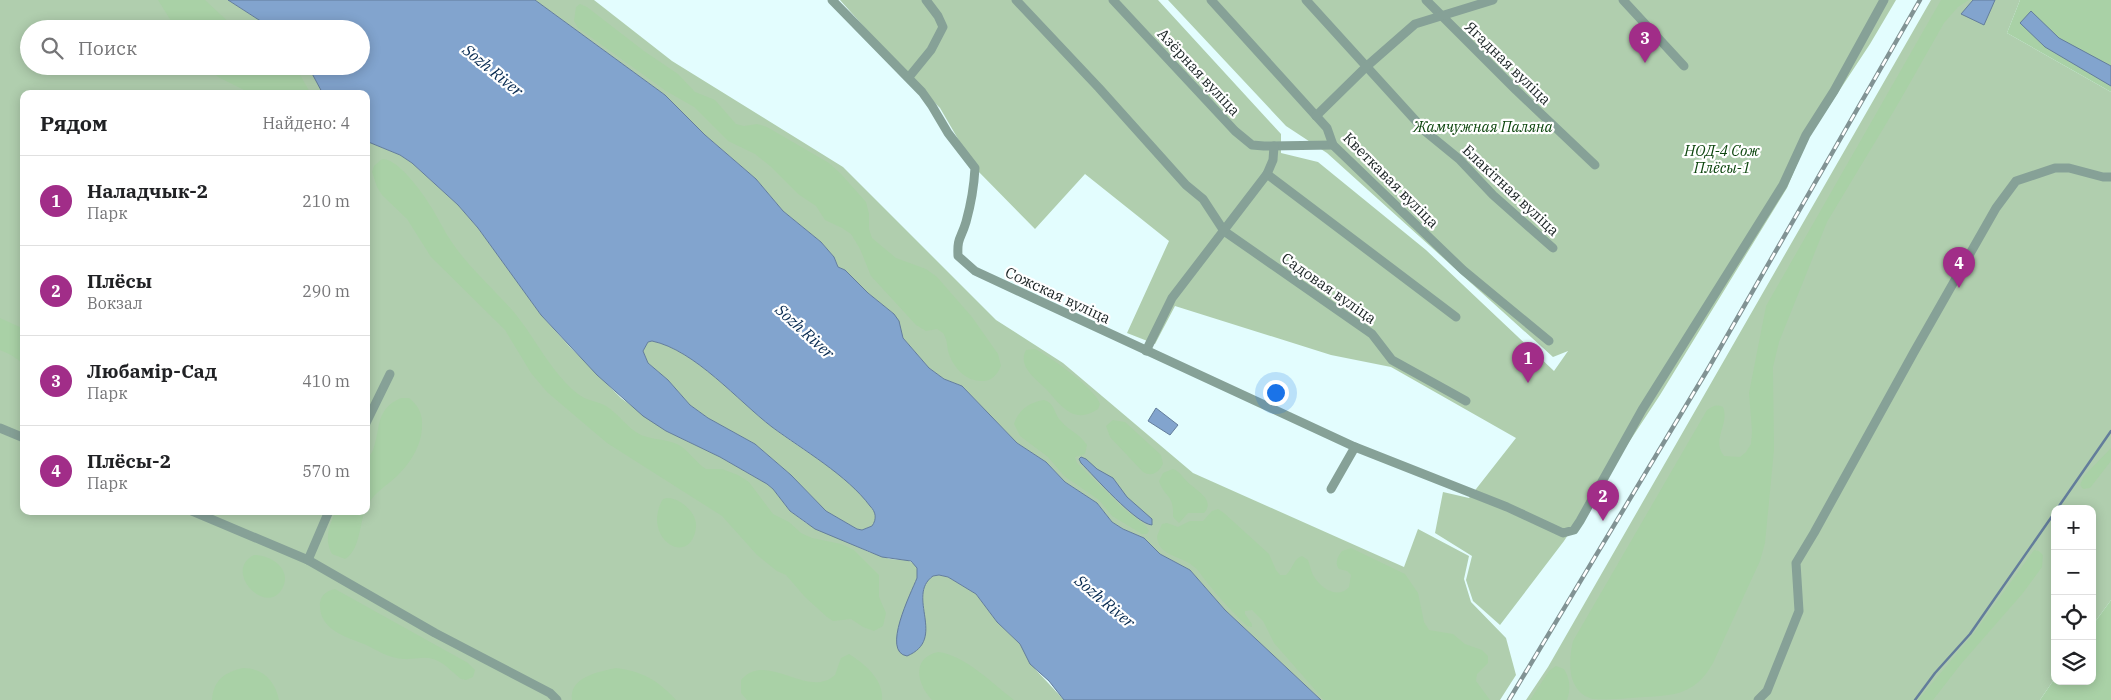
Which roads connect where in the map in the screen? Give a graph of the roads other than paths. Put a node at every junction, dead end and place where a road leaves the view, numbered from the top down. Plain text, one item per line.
1 (832, 0) edge
2 (926, 0) edge
3 (1016, 0) edge
4 (1113, 0) edge
5 (1211, 0) edge
6 (1306, 0) edge
7 (1426, 0) edge
8 (1493, 0) edge
9 (1623, 0) edge
10 (1884, 0) edge
11 (1441, 16) junction
12 (1367, 66) junction
13 (1684, 66) dead end
14 (909, 78) junction
15 (1316, 116) junction
16 (1333, 145) junction
17 (1274, 146) junction
18 (1595, 164) dead end
19 (1267, 174) junction
20 (2111, 177) edge
21 (1224, 231) junction
22 (1553, 248) dead end
23 (1456, 317) dead end
24 (1549, 342) dead end
25 (1146, 351) junction
26 (390, 374) dead end
27 (1466, 401) dead end
28 (370, 415) edge
29 (0, 428) edge
30 (20, 436) edge
31 (1354, 447) junction
32 (1331, 489) dead end
33 (201, 515) edge
34 (327, 515) edge
35 (308, 560) junction
36 (557, 700) edge
37 (1758, 700) edge

1 - 14 street, Сожская вуліца
2 - 14 street
3 - 21 street
4 - 17 street, Азёрная вуліца
5 - 15 street, Кветкавая вуліца
6 - 12 street, Блакітная вуліца
7 - 11 street, Ягадная вуліца
8 - 11 street
9 - 13 street
10 - 31 street, Сожская вуліца
11 - 12 street
11 - 18 street, Ягадная вуліца
12 - 15 street
12 - 22 street, Блакітная вуліца
14 - 25 street, Сожская вуліца
15 - 16 street, Кветкавая вуліца
16 - 17 street, Азёрная вуліца
16 - 24 street, Кветкавая вуліца
17 - 19 street
19 - 21 street
19 - 23 street
20 - 37 street
21 - 25 street
21 - 27 street, Садовая вуліца
25 - 31 street, Сожская вуліца
26 - 28 street
29 - 30 street
31 - 32 street
33 - 35 street
34 - 35 street
35 - 36 street

